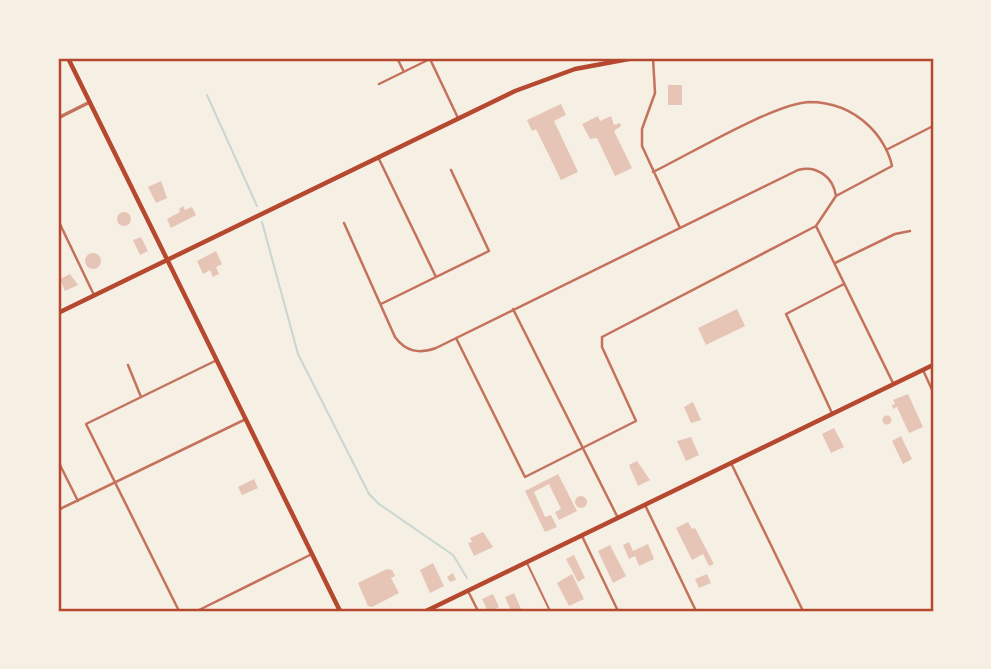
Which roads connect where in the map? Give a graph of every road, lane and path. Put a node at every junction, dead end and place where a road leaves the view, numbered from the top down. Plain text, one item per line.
1 (68, 58) edge
2 (397, 58) edge
3 (431, 58) edge
4 (634, 58) edge
5 (653, 58) edge
6 (403, 72) junction
7 (379, 83) dead end
8 (89, 102) junction
9 (58, 118) edge
10 (458, 118) junction
11 (933, 126) edge
12 (886, 150) junction
13 (378, 157) junction
14 (451, 170) dead end
15 (653, 172) junction
16 (836, 196) junction
17 (58, 220) edge
18 (344, 223) dead end
19 (816, 226) junction
20 (681, 228) junction
21 (911, 231) dead end
22 (167, 260) junction
23 (835, 264) junction
24 (437, 278) junction
25 (844, 284) junction
26 (94, 295) junction
27 (381, 304) junction
28 (513, 309) junction
29 (58, 313) edge
30 (456, 338) junction
31 (217, 360) junction
32 (128, 365) dead end
33 (933, 365) edge
34 (923, 370) junction
35 (893, 384) junction
36 (933, 392) edge
37 (141, 397) junction
38 (832, 414) junction
39 (246, 419) junction
40 (583, 449) junction
41 (58, 461) edge
42 (731, 463) junction
43 (115, 483) junction
44 (78, 501) junction
45 (645, 505) junction
46 (58, 510) edge
47 (618, 518) junction
48 (582, 536) junction
49 (312, 554) junction
50 (526, 563) junction
51 (468, 591) junction
52 (179, 611) edge
53 (197, 611) edge
54 (340, 611) edge
55 (426, 611) edge
56 (478, 611) edge
57 (550, 611) edge
58 (618, 611) edge
59 (696, 611) edge
60 (803, 611) edge

1 - 8 main road
2 - 6 street
3 - 6 street
3 - 10 street
4 - 10 main road
5 - 15 street
6 - 7 street
8 - 9 street
8 - 22 main road
10 - 13 main road
11 - 12 street
12 - 15 street
12 - 16 street
13 - 22 main road
13 - 24 street
14 - 24 street
15 - 20 street
16 - 19 street
16 - 20 street
17 - 26 street
18 - 27 street
19 - 23 street
19 - 40 street
20 - 28 street
21 - 23 street
22 - 26 main road
22 - 31 main road
23 - 25 street
24 - 27 street
25 - 35 street
25 - 38 street
26 - 29 main road
27 - 30 street
28 - 30 street
28 - 40 street
30 - 40 street
31 - 37 street
31 - 39 main road
32 - 37 street
33 - 34 main road
34 - 35 main road
34 - 36 street
35 - 38 main road
37 - 43 street
38 - 42 main road
39 - 43 street
39 - 49 main road
40 - 47 street
41 - 44 street
42 - 45 main road
42 - 60 street
43 - 44 street
43 - 52 street
44 - 46 street
45 - 47 main road
45 - 59 street
47 - 48 main road
48 - 50 main road
48 - 58 street
49 - 53 street
49 - 54 main road
50 - 51 main road
50 - 57 lane
51 - 55 main road
51 - 56 street

